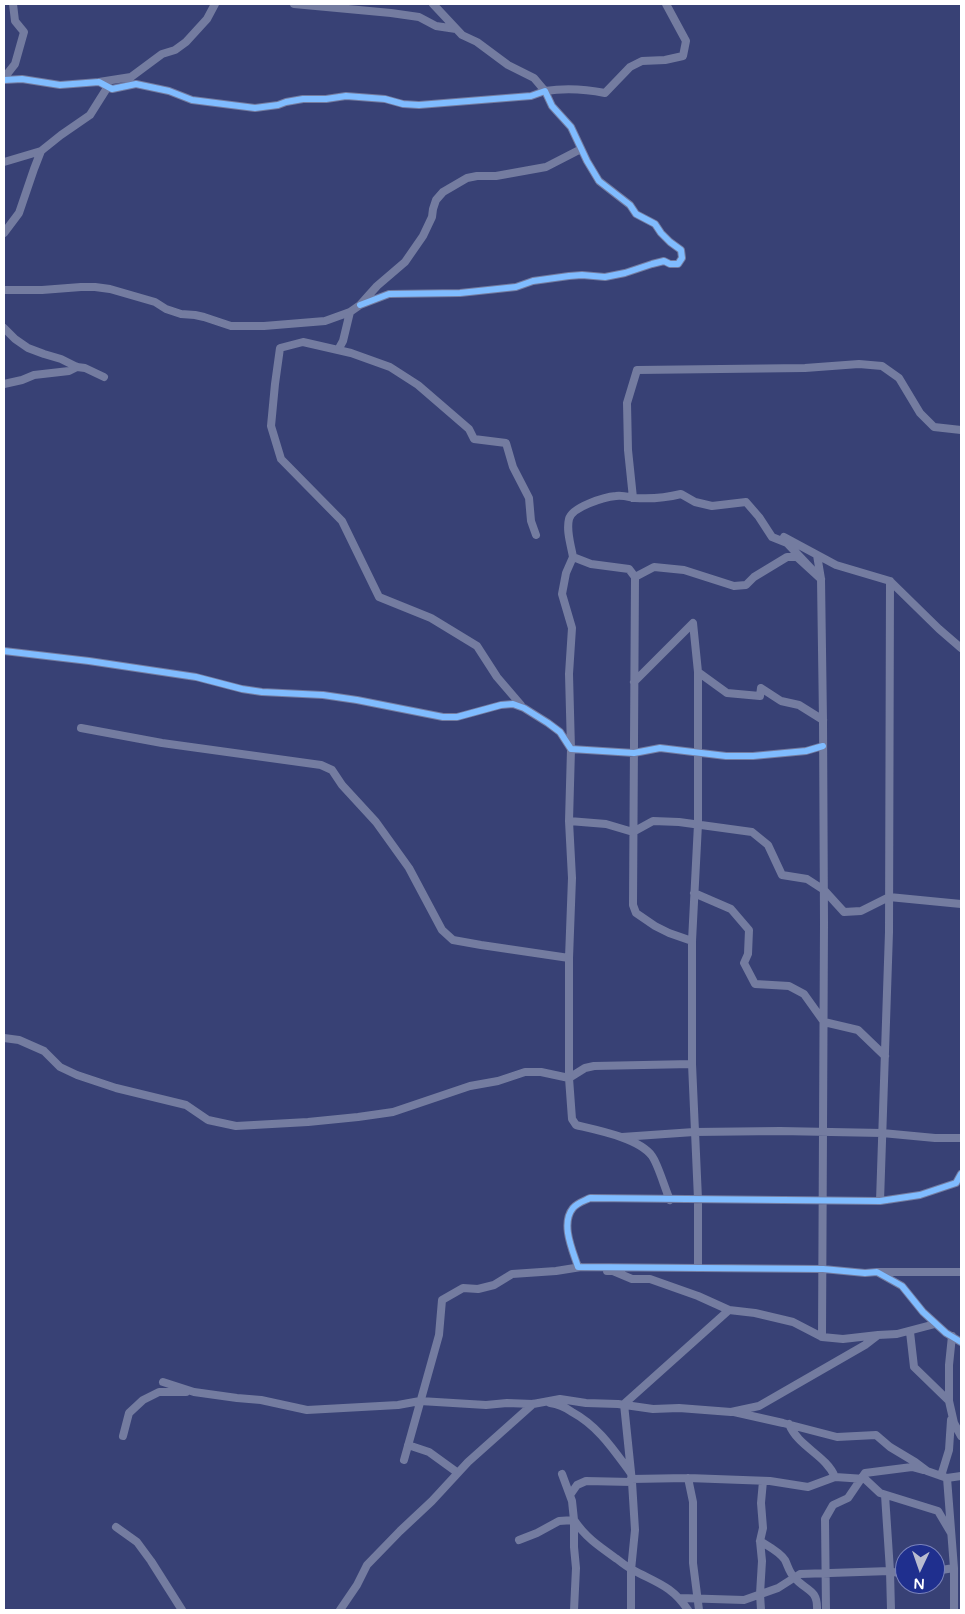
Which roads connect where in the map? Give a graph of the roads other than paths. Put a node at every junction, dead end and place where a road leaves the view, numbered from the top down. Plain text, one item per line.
1 (13, 4) edge
2 (215, 4) edge
3 (294, 4) edge
4 (433, 4) edge
5 (666, 4) edge
6 (456, 29) junction
7 (4, 79) edge
8 (98, 82) junction
9 (107, 88) junction
10 (545, 91) junction
11 (581, 149) junction
12 (41, 152) junction
13 (4, 162) edge
14 (4, 233) edge
15 (4, 290) edge
16 (360, 305) junction
17 (350, 312) junction
18 (4, 328) edge
19 (338, 350) junction
20 (76, 367) junction
21 (104, 378) dead end
22 (4, 384) edge
23 (961, 430) edge
24 (633, 498) junction
25 (768, 530) junction
26 (536, 535) dead end
27 (817, 555) junction
28 (573, 557) junction
29 (635, 577) junction
30 (821, 579) junction
31 (890, 581) junction
32 (961, 648) edge
33 (4, 651) edge
34 (698, 672) junction
35 (634, 682) junction
36 (524, 708) junction
37 (823, 720) junction
38 (81, 728) dead end
39 (823, 746) junction
40 (571, 749) junction
41 (634, 752) junction
42 (698, 753) junction
43 (569, 821) junction
44 (698, 824) junction
45 (633, 832) junction
46 (824, 890) junction
47 (694, 893) junction
48 (889, 897) junction
49 (961, 904) edge
50 (692, 941) junction
51 (569, 958) junction
52 (824, 1022) junction
53 (4, 1038) edge
54 (885, 1056) junction
55 (692, 1064) junction
56 (570, 1078) junction
57 (823, 1131) junction
58 (694, 1132) junction
59 (882, 1133) junction
60 (622, 1137) junction
61 (961, 1138) edge
62 (961, 1174) edge
63 (698, 1199) junction
64 (670, 1200) junction
65 (823, 1201) junction
66 (880, 1201) junction
67 (578, 1267) junction
68 (698, 1267) junction
69 (823, 1269) junction
70 (877, 1272) junction
71 (961, 1272) edge
72 (730, 1310) junction
73 (935, 1324) junction
74 (910, 1332) junction
75 (878, 1335) junction
76 (952, 1336) junction
77 (822, 1337) junction
78 (961, 1342) edge
79 (163, 1382) dead end
80 (194, 1392) junction
81 (947, 1399) junction
82 (420, 1401) junction
83 (544, 1402) junction
84 (533, 1404) junction
85 (624, 1404) junction
86 (731, 1412) junction
87 (952, 1414) junction
88 (789, 1424) junction
89 (123, 1436) dead end
90 (961, 1436) edge
91 (408, 1445) junction
92 (404, 1460) dead end
93 (927, 1471) junction
94 (458, 1473) junction
95 (562, 1474) dead end
96 (961, 1476) edge
97 (835, 1477) junction
98 (944, 1477) junction
99 (631, 1478) junction
100 (688, 1478) junction
101 (862, 1479) junction
102 (762, 1481) junction
103 (570, 1495) junction
104 (885, 1495) junction
105 (574, 1520) junction
106 (116, 1527) dead end
107 (951, 1533) junction
108 (519, 1540) dead end
109 (760, 1541) junction
110 (954, 1568) junction
111 (945, 1569) edge
112 (631, 1570) junction
113 (826, 1572) junction
114 (890, 1572) junction
115 (895, 1573) edge
116 (794, 1578) junction
117 (760, 1594) junction
118 (680, 1598) junction
119 (697, 1598) junction
120 (182, 1610) edge
121 (340, 1610) edge
122 (574, 1610) edge
123 (631, 1610) edge
124 (688, 1610) edge
125 (698, 1610) edge
126 (762, 1610) edge
127 (817, 1610) edge
128 (826, 1610) edge
129 (891, 1610) edge
130 (954, 1610) edge

1 - 7 street
2 - 8 street
3 - 6 street
4 - 6 street
5 - 10 street
6 - 10 street
7 - 8 street
8 - 9 street
9 - 10 street
9 - 12 street
10 - 11 street
11 - 16 street
11 - 16 street
12 - 13 street
12 - 14 street
15 - 17 street
16 - 17 street
17 - 19 street
18 - 20 street
19 - 26 street
19 - 36 street
20 - 21 street
20 - 22 street
23 - 24 street
24 - 25 street
24 - 28 street
25 - 27 street
25 - 30 street
27 - 30 street
27 - 31 street
28 - 29 street
28 - 40 street
29 - 30 street
29 - 35 street
30 - 37 street
31 - 32 street
31 - 48 street
33 - 36 street
34 - 35 street
34 - 37 street
34 - 42 street
35 - 41 street
36 - 40 street
37 - 39 street
38 - 51 street
39 - 42 street
39 - 46 street
40 - 41 street
40 - 43 street
41 - 42 street
41 - 45 street
42 - 44 street
43 - 45 street
43 - 51 street
44 - 45 street
44 - 46 street
44 - 47 street
45 - 50 street
46 - 48 street
46 - 52 street
47 - 50 street
47 - 52 street
48 - 49 street
48 - 54 street
50 - 55 street
51 - 56 street
52 - 54 street
52 - 57 street
53 - 56 street
54 - 59 street
55 - 56 street
55 - 58 street
56 - 60 street
57 - 58 street
57 - 59 street
57 - 65 street
58 - 60 street
58 - 63 street
59 - 61 street
59 - 66 street
60 - 64 street
62 - 66 street
63 - 64 street
63 - 65 street
63 - 68 street
64 - 67 street
65 - 66 street
65 - 69 street
67 - 68 street
67 - 72 street
67 - 82 street
68 - 69 street
69 - 70 street
69 - 77 street
70 - 71 street
70 - 73 street
72 - 77 street
72 - 85 street
73 - 74 street
73 - 76 street
74 - 75 street
74 - 81 street
75 - 77 street
75 - 86 street
76 - 78 street
76 - 81 street
79 - 80 street
80 - 82 street
80 - 89 street
81 - 87 street
82 - 84 street
82 - 91 street
83 - 84 street
83 - 85 street
83 - 99 street
84 - 94 street
85 - 86 street
85 - 99 street
86 - 88 street
87 - 90 street
87 - 98 street
88 - 93 street
88 - 97 street
91 - 92 street
91 - 94 street
93 - 98 street
93 - 101 street
94 - 121 street
95 - 103 street
96 - 98 street
97 - 101 street
97 - 102 street
98 - 107 street
99 - 100 street
99 - 103 street
99 - 112 street
100 - 102 street
100 - 119 street
101 - 104 street
101 - 113 street
102 - 109 street
103 - 105 street
104 - 107 street
104 - 114 street
105 - 108 street
105 - 112 street
105 - 122 street
106 - 120 street
107 - 110 street
109 - 116 street
109 - 117 street
110 - 111 street
110 - 130 street
112 - 118 street
112 - 123 street
113 - 114 street
113 - 116 street
113 - 128 street
114 - 115 street
114 - 129 street
116 - 117 street
116 - 127 street
117 - 119 street
117 - 126 street
118 - 119 street
118 - 124 street
119 - 125 street

